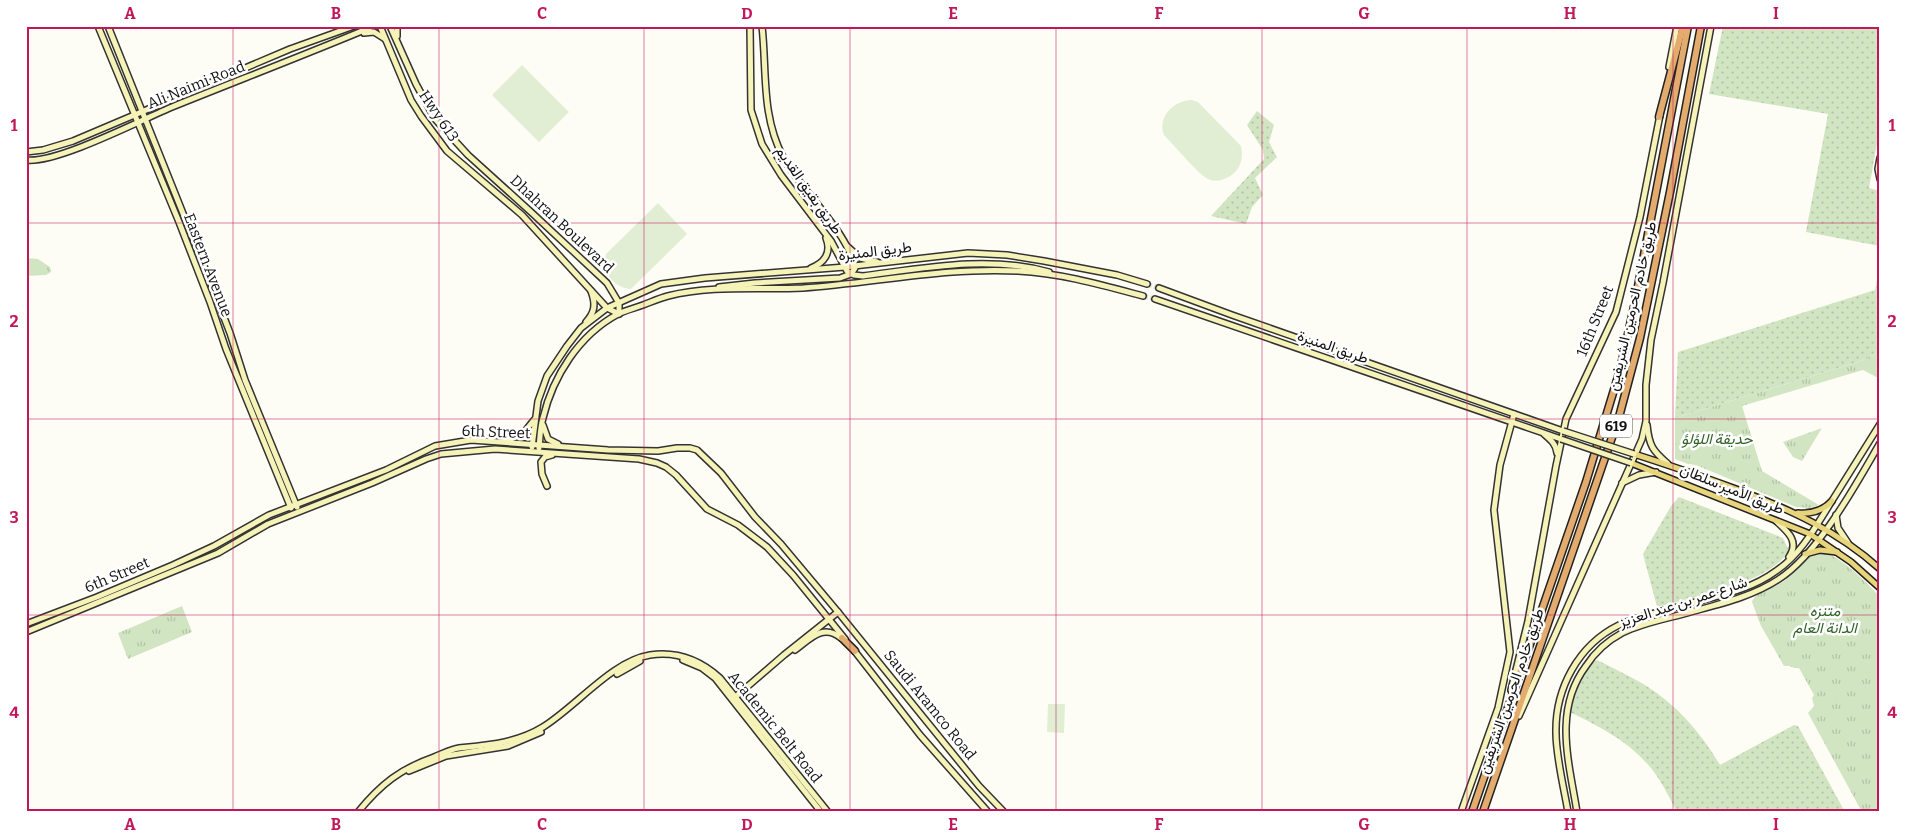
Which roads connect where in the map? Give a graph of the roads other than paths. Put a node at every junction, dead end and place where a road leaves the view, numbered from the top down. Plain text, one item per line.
1 (98, 26) edge
2 (108, 26) edge
3 (346, 26) edge
4 (354, 26) edge
5 (374, 26) edge
6 (380, 26) edge
7 (390, 26) edge
8 (397, 26) edge
9 (750, 26) edge
10 (762, 26) edge
11 (1677, 26) edge
12 (1682, 26) edge
13 (1688, 26) edge
14 (1701, 26) edge
15 (1711, 26) edge
16 (353, 35) junction
17 (329, 36) junction
18 (386, 39) junction
19 (398, 44) junction
20 (143, 112) junction
21 (134, 115) junction
22 (1659, 117) junction
23 (146, 119) junction
24 (137, 122) junction
25 (26, 152) edge
26 (1880, 158) edge
27 (26, 160) edge
28 (1880, 179) edge
29 (822, 229) junction
30 (835, 229) junction
31 (888, 263) junction
32 (854, 266) junction
33 (845, 267) junction
34 (803, 270) junction
35 (852, 274) junction
36 (1065, 276) junction
37 (1147, 284) tunnel mouth
38 (590, 288) junction
39 (1159, 288) tunnel mouth
40 (706, 290) junction
41 (1143, 296) tunnel mouth
42 (1155, 299) tunnel mouth
43 (619, 302) junction
44 (608, 308) junction
45 (619, 314) junction
46 (582, 328) junction
47 (1514, 414) junction
48 (535, 418) junction
49 (1566, 419) junction
50 (542, 420) junction
51 (1646, 421) junction
52 (1512, 422) junction
53 (1880, 424) edge
54 (1550, 427) junction
55 (1540, 431) junction
56 (1564, 431) junction
57 (1561, 439) junction
58 (496, 442) junction
59 (1880, 443) edge
60 (533, 445) junction
61 (539, 445) junction
62 (573, 448) junction
63 (535, 452) junction
64 (558, 454) junction
65 (1634, 454) junction
66 (1631, 463) junction
67 (1668, 464) junction
68 (1556, 466) junction
69 (1656, 472) junction
70 (1622, 483) junction
71 (547, 486) dead end
72 (1832, 501) junction
73 (293, 506) junction
74 (296, 513) junction
75 (1796, 513) junction
76 (1836, 514) junction
77 (1773, 519) junction
78 (1817, 524) junction
79 (1826, 529) junction
80 (1810, 534) junction
81 (1819, 539) junction
82 (1848, 543) junction
83 (1838, 552) junction
84 (1805, 554) junction
85 (1782, 566) junction
86 (1880, 570) edge
87 (1880, 588) edge
88 (838, 612) junction
89 (830, 619) junction
90 (26, 624) edge
91 (26, 632) edge
92 (842, 638) joint
93 (855, 652) junction
94 (778, 662) junction
95 (734, 698) junction
96 (1506, 712) junction
97 (1494, 780) junction
98 (1484, 811) edge
99 (360, 812) edge
100 (821, 812) edge
101 (828, 812) edge
102 (988, 812) edge
103 (1004, 812) edge
104 (1461, 812) edge
105 (1472, 812) edge
106 (1568, 812) edge
107 (1577, 812) edge

1 - 21 main road, Eastern Avenue
2 - 20 main road, Eastern Avenue
3 - 17 main road
4 - 17 main road, Ali Naimi Road
5 - 16 main road, Ali Naimi Road
6 - 18 main road, Hwy 613
7 - 19 main road, Dhahran Boulevard
8 - 19 main road
9 - 29 main road, طريق بقيق القديم
10 - 30 main road, طريق بقيق القديم
11 - 22 main road, 16th Street
12 - 22 highway
13 - 96 highway, طريق خادم الحرمين الشريفين / 619
14 - 97 highway, طريق خادم الحرمين الشريفين / 619
15 - 51 main road
16 - 18 main road
16 - 23 main road, Ali Naimi Road
17 - 20 main road, Ali Naimi Road
18 - 38 main road, Hwy 613
19 - 43 main road, Dhahran Boulevard
20 - 21 main road, Ali Naimi Road
20 - 23 main road, Eastern Avenue
21 - 24 main road, Eastern Avenue
21 - 25 main road, Ali Naimi Road
22 - 49 main road, 16th Street
23 - 24 main road, Ali Naimi Road
23 - 73 main road, Eastern Avenue
24 - 27 main road, Ali Naimi Road
24 - 73 main road, Eastern Avenue
26 - 28 main road
29 - 33 main road, طريق بقيق القديم
29 - 34 main road
30 - 31 main road
30 - 32 main road, طريق بقيق القديم
31 - 32 main road, طريق المنيرة
31 - 37 main road, طريق المنيرة
32 - 33 main road, طريق المنيرة
32 - 35 main road
33 - 34 main road, طريق المنيرة
33 - 35 main road, طريق بقيق القديم
34 - 43 main road, طريق المنيرة
35 - 36 main road
35 - 40 main road
36 - 40 main road, طريق المنيرة
36 - 41 main road, طريق المنيرة
38 - 44 main road, Hwy 613
38 - 46 main road
39 - 47 main road, طريق المنيرة
40 - 45 main road, طريق المنيرة
42 - 52 main road, طريق المنيرة
43 - 44 main road, طريق المنيرة
43 - 45 main road
44 - 45 main road, Hwy 613
44 - 46 main road
45 - 50 main road
46 - 48 main road
47 - 52 main road
47 - 54 main road, طريق المنيرة
48 - 58 main road
48 - 60 main road
49 - 54 main road
49 - 56 main road, 16th Street
50 - 61 main road
50 - 62 main road
51 - 65 main road
51 - 67 main road
52 - 55 main road, طريق المنيرة
52 - 104 main road
53 - 72 main road
54 - 56 main road, طريق المنيرة
55 - 57 main road, طريق الأمير سلطان
55 - 68 main road
56 - 57 main road, 16th Street
56 - 65 main road, طريق المنيرة, bridge
57 - 66 main road, طريق الأمير سلطان, bridge
57 - 68 main road, 16th Street
58 - 60 main road, 6th Street
58 - 73 main road, 6th Street
59 - 76 main road, شارع عمر بن عبد العزيز
60 - 61 main road, 6th Street
60 - 63 main road
61 - 62 main road, 6th Street
61 - 63 main road
62 - 88 main road, 6th Street
63 - 64 main road, 6th Street
63 - 74 main road, 6th Street
64 - 71 main road
64 - 89 main road, 6th Street
65 - 66 main road
65 - 67 main road, طريق الأمير سلطان
66 - 69 main road, طريق الأمير سلطان
66 - 70 main road
67 - 75 main road, طريق الأمير سلطان
68 - 96 main road, 16th Street
69 - 70 main road
69 - 77 main road, طريق الأمير سلطان
70 - 97 main road
72 - 75 main road
72 - 78 main road
73 - 74 main road, Eastern Avenue
73 - 90 main road, 6th Street
74 - 91 main road, 6th Street
75 - 78 main road, طريق الأمير سلطان
76 - 79 main road, شارع عمر بن عبد العزيز
76 - 82 main road
77 - 80 main road, طريق الأمير سلطان
77 - 85 main road
78 - 79 main road, طريق الأمير سلطان
78 - 80 main road
79 - 81 main road, شارع عمر بن عبد العزيز
79 - 82 main road, طريق الأمير سلطان
80 - 81 main road, طريق الأمير سلطان
80 - 85 main road
81 - 83 main road, طريق الأمير سلطان
81 - 84 main road, شارع عمر بن عبد العزيز
82 - 86 main road, طريق الأمير سلطان
83 - 84 main road
83 - 87 main road, طريق الأمير سلطان
84 - 107 main road, شارع عمر بن عبد العزيز
85 - 106 main road
88 - 89 main road
88 - 103 main road, Saudi Aramco Road
89 - 93 main road, Saudi Aramco Road
89 - 94 main road
92 - 93 highway
92 - 94 main road
93 - 102 main road, Saudi Aramco Road
94 - 95 main road
95 - 99 main road, Academic Belt Road
95 - 100 main road, Academic Belt Road
95 - 101 main road, Academic Belt Road
96 - 105 highway, طريق خادم الحرمين الشريفين / 619
97 - 98 highway, طريق خادم الحرمين الشريفين / 619

